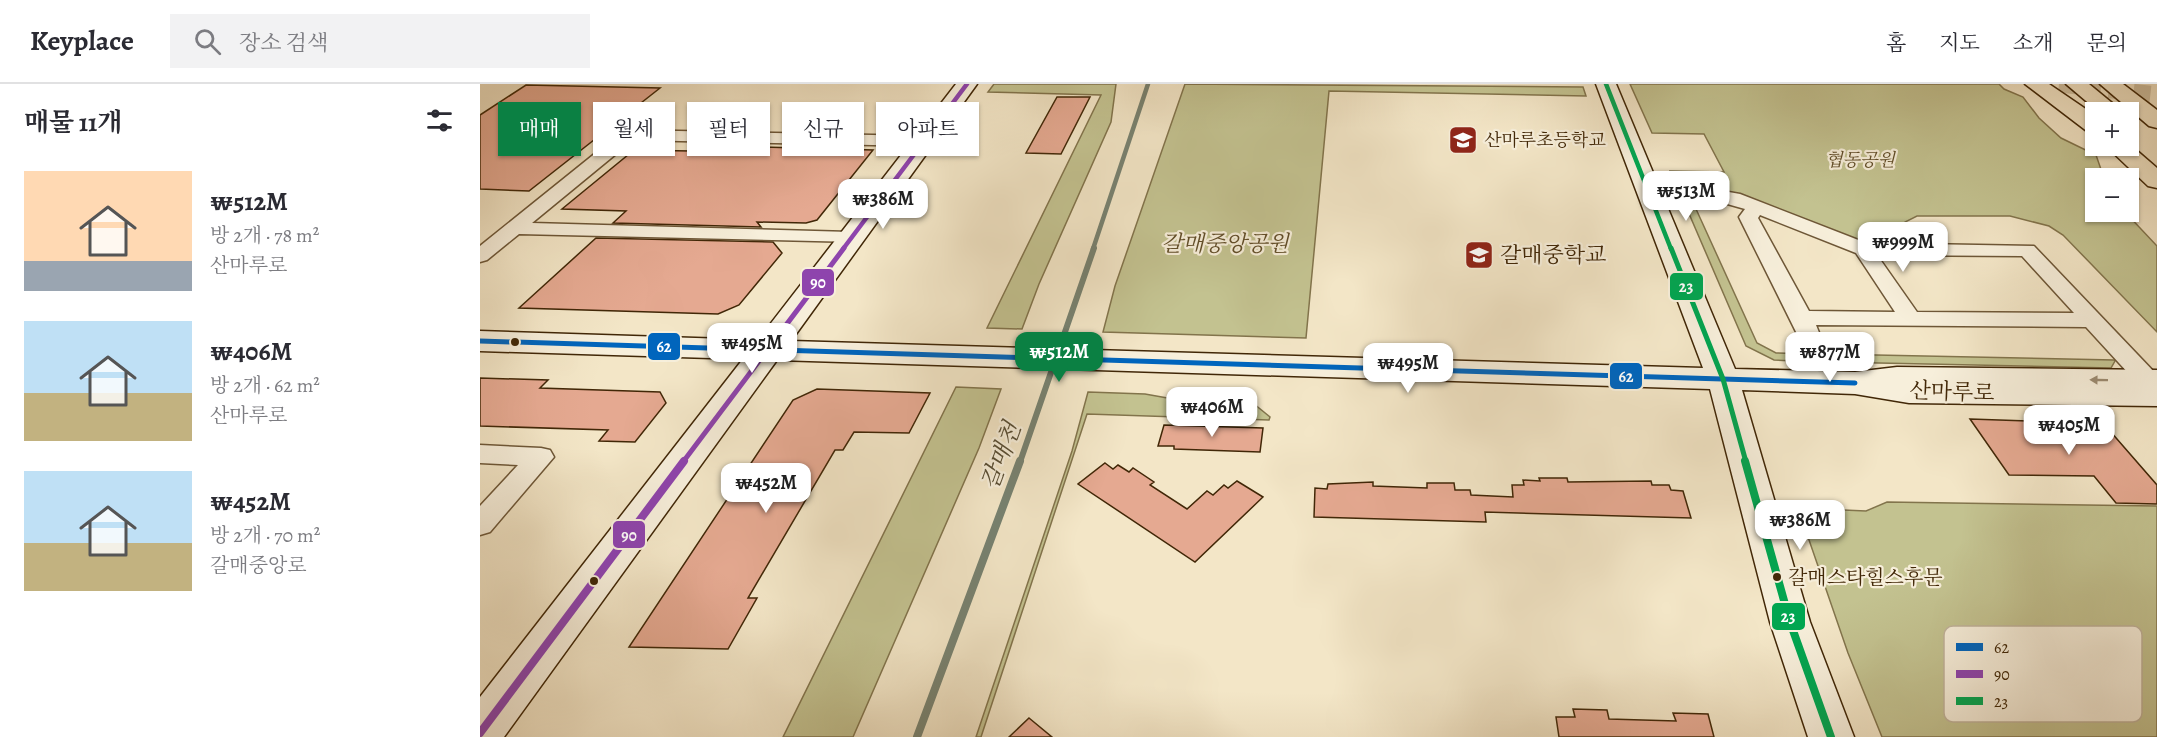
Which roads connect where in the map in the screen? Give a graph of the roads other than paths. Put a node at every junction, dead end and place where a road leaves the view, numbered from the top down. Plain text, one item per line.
1 (967, 84) edge
2 (1606, 84) edge
3 (2036, 84) edge
4 (2076, 84) edge
5 (2110, 84) edge
6 (953, 102) edge
7 (2099, 102) edge
8 (2085, 119) edge
9 (2157, 121) edge
10 (2139, 137) edge
11 (876, 140) edge
12 (2157, 153) edge
13 (911, 156) edge
14 (2129, 156) edge
15 (2157, 181) edge
16 (1651, 191) junction
17 (1757, 207) junction
18 (514, 228) junction
19 (850, 238) junction
20 (1863, 249) junction
21 (480, 256) edge
22 (1802, 318) junction
23 (1911, 319) junction
24 (2091, 320) junction
25 (480, 341) edge
26 (1813, 345) dead end
27 (767, 350) junction
28 (1723, 379) junction
29 (2154, 386) edge
30 (480, 454) edge
31 (480, 524) edge
32 (483, 724) edge
33 (1831, 737) edge

1 - 6 street
2 - 16 street
3 - 8 highway
4 - 7 highway
5 - 9 highway
10 - 12 highway
11 - 18 street
13 - 19 street
14 - 15 highway
16 - 17 street
16 - 28 street
17 - 20 street
17 - 22 street
18 - 19 street
18 - 21 street
19 - 27 street
20 - 23 street
20 - 24 street
22 - 23 street
22 - 26 street
23 - 24 street
24 - 29 street
25 - 27 street
27 - 28 street, 산마루로
27 - 32 street
28 - 29 street, 산마루로
28 - 33 street
30 - 31 street

